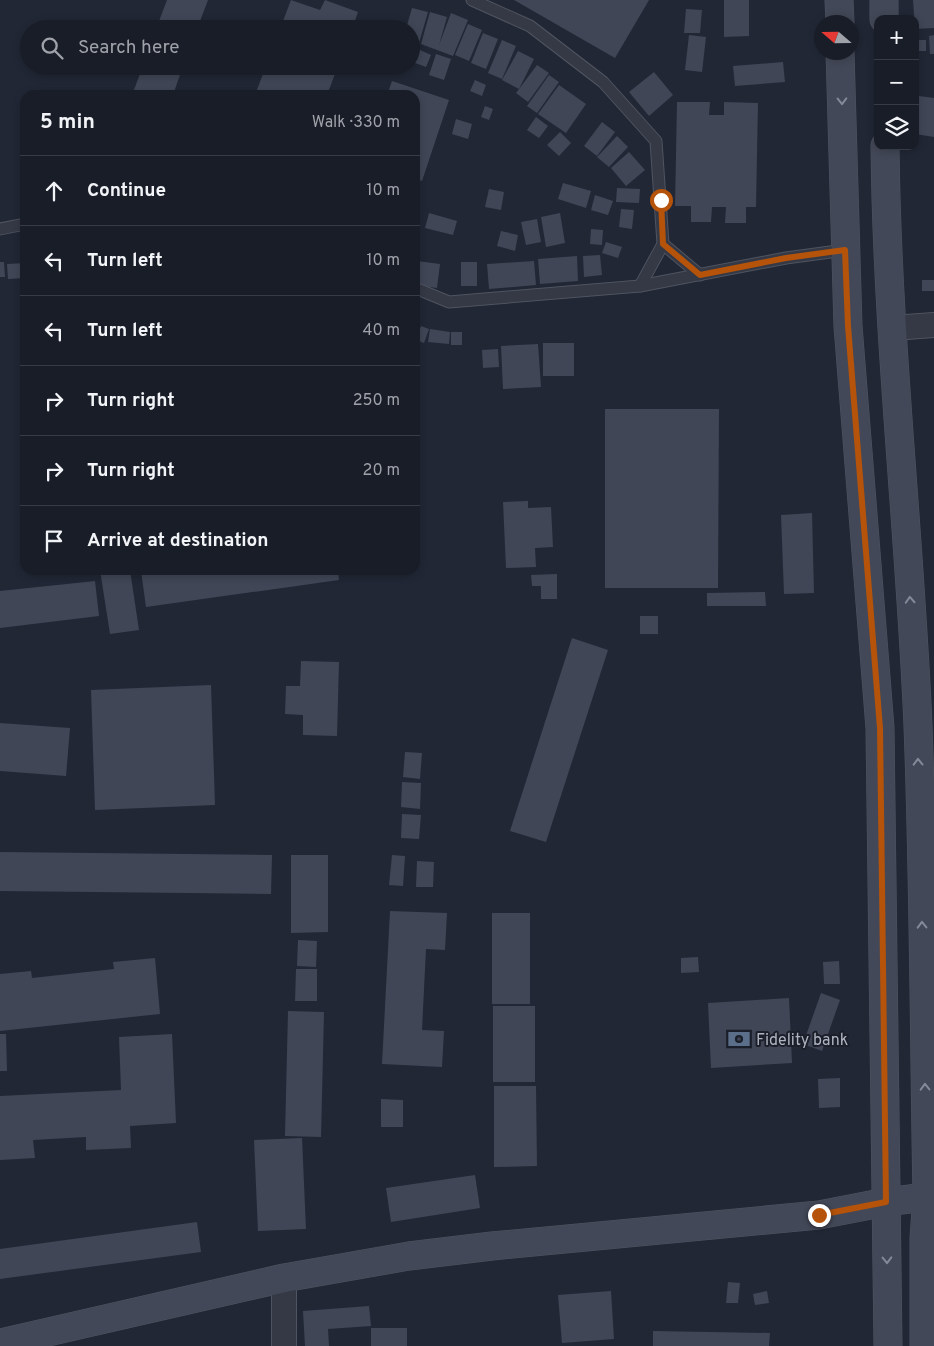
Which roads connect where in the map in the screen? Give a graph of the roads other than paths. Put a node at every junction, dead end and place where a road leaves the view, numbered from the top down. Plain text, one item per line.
1 (472, 0) edge
2 (839, 0) edge
3 (884, 0) edge
4 (840, 15) edge
5 (884, 15) edge
6 (840, 60) edge
7 (885, 150) edge
8 (20, 225) edge
9 (0, 229) edge
10 (663, 244) junction
11 (845, 250) junction
12 (700, 275) junction
13 (640, 286) junction
14 (420, 290) edge
15 (934, 325) edge
16 (893, 328) junction
17 (926, 726) edge
18 (930, 1196) edge
19 (886, 1202) junction
20 (819, 1215) junction
21 (886, 1230) junction
22 (929, 1238) edge
23 (284, 1278) junction
24 (0, 1343) edge
25 (284, 1346) edge
26 (888, 1346) edge
27 (924, 1346) edge

1 - 10 lane
2 - 4 street
3 - 5 street
6 -> 11 street
7 - 16 street
8 - 9 lane
10 - 12 lane
10 - 13 lane
11 - 12 lane
11 - 19 street
12 - 13 lane
13 - 14 lane
15 - 16 street
17 -> 16 street
18 -> 17 street
18 - 19 street
18 - 22 street
19 - 20 street
19 - 21 street
20 - 21 street
20 - 23 street
21 - 22 street
21 -> 26 street
22 - 27 street
23 - 24 street
23 - 25 street

